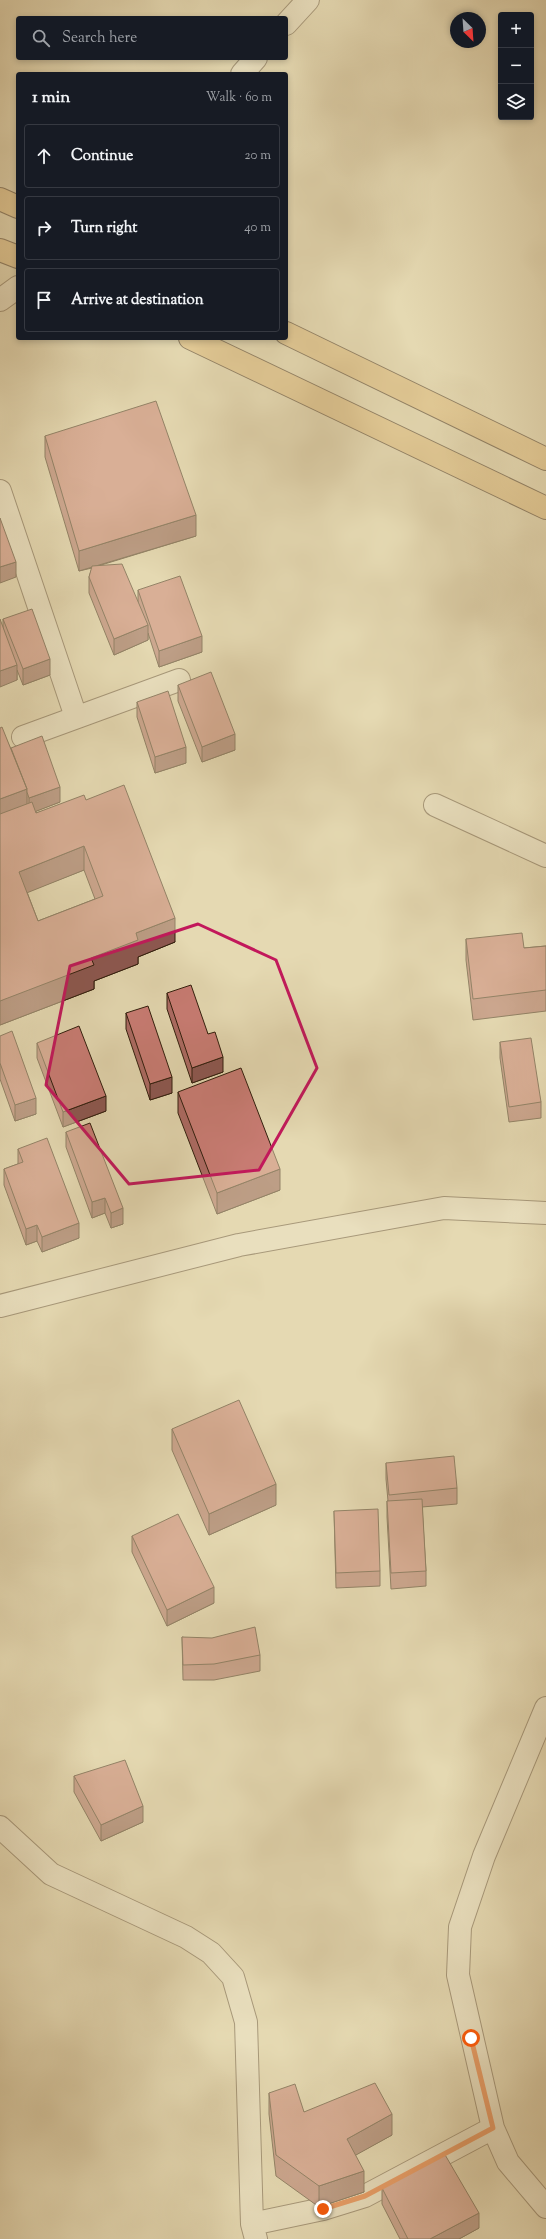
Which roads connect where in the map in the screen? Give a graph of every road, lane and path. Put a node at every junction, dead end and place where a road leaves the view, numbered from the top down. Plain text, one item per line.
1 (308, 0) edge
2 (288, 22) edge
3 (254, 60) edge
4 (244, 72) edge
5 (0, 199) edge
6 (16, 206) edge
7 (0, 250) edge
8 (16, 257) edge
9 (16, 288) edge
10 (0, 300) edge
11 (288, 334) edge
12 (194, 340) edge
13 (546, 459) edge
14 (0, 491) edge
15 (546, 508) edge
16 (179, 680) dead end
17 (76, 717) junction
18 (23, 737) dead end
19 (435, 805) dead end
20 (546, 856) edge
21 (546, 1213) edge
22 (0, 1306) edge
23 (546, 1708) edge
24 (0, 1827) edge
25 (493, 2128) junction
26 (546, 2207) edge
27 (254, 2231) edge

1 - 2 street
3 - 4 street
5 - 6 main road
7 - 8 main road
9 - 10 street
11 - 13 main road
12 - 15 main road
14 - 17 street
16 - 17 street
17 - 18 street
19 - 20 street
21 - 22 street
23 - 25 street
24 - 27 street
25 - 26 street
25 - 27 street

